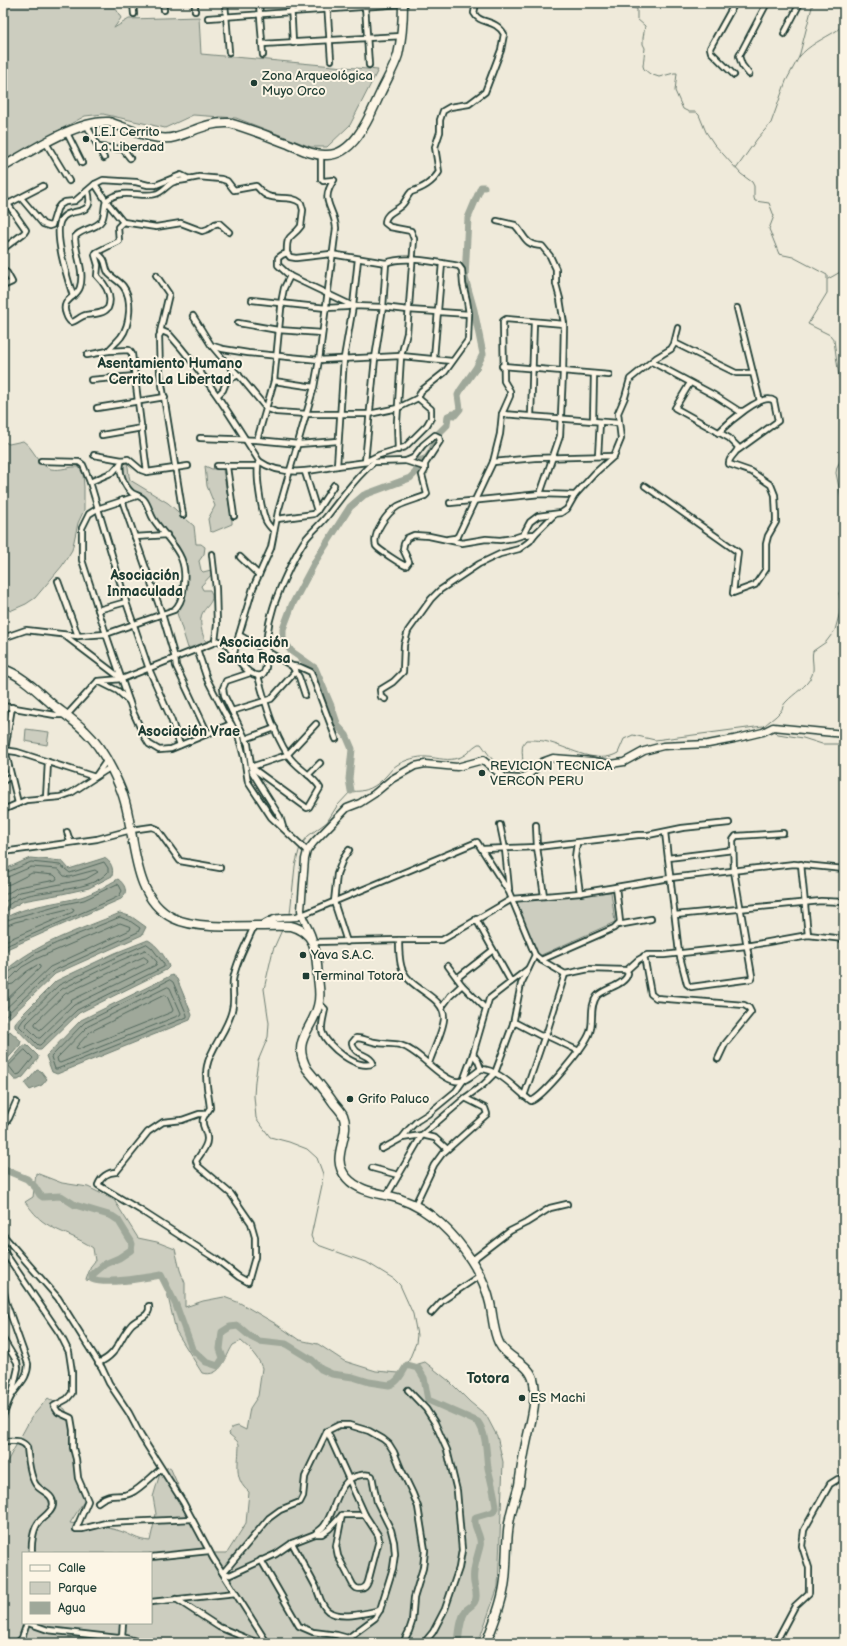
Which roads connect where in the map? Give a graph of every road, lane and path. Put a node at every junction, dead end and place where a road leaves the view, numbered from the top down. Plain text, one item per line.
1 (133, 3) edge
2 (163, 3) edge
3 (195, 3) edge
4 (225, 3) edge
5 (259, 3) edge
6 (291, 3) edge
7 (327, 3) edge
8 (476, 3) edge
9 (735, 3) edge
10 (768, 3) edge
11 (800, 3) edge
12 (403, 4) edge
13 (365, 5) edge
14 (328, 9) junction
15 (164, 10) dead end
16 (195, 11) dead end
17 (292, 12) junction
18 (134, 14) dead end
19 (260, 14) junction
20 (226, 17) junction
21 (208, 18) dead end
22 (784, 34) dead end
23 (402, 36) junction
24 (367, 38) junction
25 (330, 41) junction
26 (294, 43) junction
27 (262, 44) junction
28 (229, 52) dead end
29 (263, 55) dead end
30 (331, 60) dead end
31 (369, 65) dead end
32 (749, 74) dead end
33 (734, 75) dead end
34 (86, 124) junction
35 (67, 133) junction
36 (46, 142) junction
37 (98, 147) junction
38 (321, 155) junction
39 (104, 158) dead end
40 (130, 158) dead end
41 (82, 162) dead end
42 (3, 167) edge
43 (189, 179) junction
44 (68, 181) dead end
45 (95, 184) junction
46 (43, 186) dead end
47 (88, 190) junction
48 (3, 197) edge
49 (21, 198) junction
50 (106, 200) junction
51 (8, 204) junction
52 (3, 208) edge
53 (497, 221) dead end
54 (123, 222) junction
55 (229, 232) dead end
56 (3, 249) edge
57 (96, 253) junction
58 (287, 253) junction
59 (331, 254) junction
60 (358, 259) junction
61 (413, 260) junction
62 (386, 263) junction
63 (442, 263) junction
64 (3, 270) edge
65 (156, 275) dead end
66 (290, 276) junction
67 (3, 286) edge
68 (327, 294) junction
69 (73, 296) junction
70 (252, 300) dead end
71 (282, 303) junction
72 (353, 306) junction
73 (383, 307) junction
74 (326, 308) junction
75 (737, 308) dead end
76 (408, 310) junction
77 (437, 311) junction
78 (469, 314) junction
79 (193, 316) dead end
80 (534, 322) junction
81 (238, 324) dead end
82 (564, 324) junction
83 (678, 328) dead end
84 (278, 330) junction
85 (160, 332) junction
86 (322, 333) junction
87 (674, 343) junction
88 (211, 345) junction
89 (108, 351) junction
90 (88, 355) dead end
91 (276, 355) junction
92 (401, 356) junction
93 (344, 358) junction
94 (375, 358) junction
95 (434, 358) junction
96 (319, 360) junction
97 (452, 361) junction
98 (652, 362) junction
99 (502, 366) junction
100 (533, 368) junction
101 (563, 372) junction
102 (753, 373) junction
103 (594, 374) junction
104 (239, 375) junction
105 (609, 375) dead end
106 (135, 376) junction
107 (91, 380) dead end
108 (274, 381) junction
109 (690, 383) junction
110 (314, 387) junction
111 (218, 395) junction
112 (165, 397) junction
113 (418, 398) junction
114 (760, 401) junction
115 (139, 402) junction
116 (97, 408) dead end
117 (266, 408) junction
118 (398, 408) junction
119 (743, 412) junction
120 (308, 414) junction
121 (339, 414) junction
122 (368, 414) junction
123 (502, 414) junction
124 (531, 416) junction
125 (562, 419) junction
126 (593, 421) junction
127 (600, 422) junction
128 (618, 423) junction
129 (142, 428) junction
130 (718, 433) junction
131 (102, 435) dead end
132 (200, 438) dead end
133 (245, 438) junction
134 (257, 440) junction
135 (338, 441) junction
136 (299, 444) junction
137 (398, 450) junction
138 (738, 450) junction
139 (94, 455) dead end
140 (598, 456) junction
141 (614, 456) junction
142 (554, 457) junction
143 (41, 461) dead end
144 (406, 461) junction
145 (121, 462) junction
146 (365, 462) junction
147 (374, 462) junction
148 (493, 462) junction
149 (258, 463) junction
150 (188, 466) dead end
151 (217, 466) dead end
152 (337, 466) junction
153 (176, 467) junction
154 (227, 467) junction
155 (424, 467) junction
156 (291, 470) junction
157 (147, 472) junction
158 (304, 472) junction
159 (90, 482) junction
160 (334, 485) dead end
161 (645, 486) dead end
162 (540, 494) junction
163 (575, 495) junction
164 (137, 496) junction
165 (122, 500) junction
166 (474, 501) junction
167 (450, 503) dead end
168 (97, 509) junction
169 (317, 511) junction
170 (183, 515) dead end
171 (554, 515) junction
172 (234, 516) dead end
173 (277, 519) junction
174 (274, 531) junction
175 (535, 534) junction
176 (167, 535) junction
177 (523, 535) junction
178 (135, 537) junction
179 (446, 540) junction
180 (212, 554) dead end
181 (240, 557) dead end
182 (259, 575) junction
183 (58, 581) dead end
184 (126, 602) junction
185 (98, 610) junction
186 (162, 614) junction
187 (134, 624) junction
188 (106, 634) junction
189 (63, 635) junction
190 (238, 635) junction
191 (78, 636) junction
192 (3, 638) edge
193 (215, 641) junction
194 (197, 649) junction
195 (266, 650) junction
196 (234, 653) junction
197 (175, 658) junction
198 (292, 666) junction
199 (149, 669) junction
200 (3, 670) edge
201 (296, 671) junction
202 (250, 673) junction
203 (258, 676) junction
204 (122, 679) junction
205 (98, 681) junction
206 (305, 695) dead end
207 (385, 699) dead end
208 (265, 700) junction
209 (130, 703) junction
210 (3, 706) edge
211 (12, 707) junction
212 (232, 711) junction
213 (57, 712) junction
214 (67, 715) junction
215 (231, 724) junction
216 (316, 724) dead end
217 (275, 728) junction
218 (208, 734) junction
219 (844, 734) edge
220 (246, 739) junction
221 (336, 739) dead end
222 (180, 745) junction
223 (4, 750) edge
224 (288, 755) junction
225 (48, 762) junction
226 (109, 763) junction
227 (320, 763) dead end
228 (251, 767) junction
229 (308, 775) junction
230 (11, 776) junction
231 (95, 777) junction
232 (3, 781) edge
233 (46, 798) junction
234 (18, 803) junction
235 (3, 810) edge
236 (728, 823) dead end
237 (500, 825) dead end
238 (536, 825) dead end
239 (283, 829) junction
240 (131, 830) junction
241 (67, 832) dead end
242 (665, 832) junction
243 (783, 833) dead end
244 (70, 841) junction
245 (577, 843) junction
246 (537, 847) junction
247 (483, 849) junction
248 (505, 849) junction
249 (349, 850) dead end
250 (733, 850) junction
251 (307, 851) junction
252 (3, 852) edge
253 (668, 858) junction
254 (801, 864) junction
255 (220, 868) dead end
256 (844, 869) edge
257 (734, 871) junction
258 (670, 878) junction
259 (616, 887) junction
260 (509, 892) junction
261 (580, 893) junction
262 (544, 896) junction
263 (512, 899) junction
264 (334, 902) junction
265 (844, 902) edge
266 (806, 903) junction
267 (739, 908) junction
268 (302, 915) junction
269 (675, 915) junction
270 (476, 919) junction
271 (651, 919) dead end
272 (292, 922) junction
273 (618, 925) junction
274 (258, 926) junction
275 (808, 935) junction
276 (844, 939) edge
277 (400, 940) junction
278 (313, 942) junction
279 (347, 942) junction
280 (746, 946) junction
281 (494, 950) junction
282 (679, 953) junction
283 (536, 955) junction
284 (644, 956) junction
285 (541, 960) junction
286 (448, 966) dead end
287 (528, 969) junction
288 (627, 970) junction
289 (565, 974) junction
290 (457, 978) junction
291 (511, 982) junction
292 (462, 985) junction
293 (319, 1003) junction
294 (442, 1007) junction
295 (485, 1008) junction
296 (512, 1024) junction
297 (545, 1036) junction
298 (579, 1051) junction
299 (473, 1054) junction
300 (718, 1059) dead end
301 (429, 1063) junction
302 (481, 1068) junction
303 (495, 1073) junction
304 (463, 1081) junction
305 (524, 1096) junction
306 (465, 1098) junction
307 (16, 1102) dead end
308 (206, 1114) junction
309 (3, 1126) edge
310 (422, 1135) junction
311 (402, 1138) junction
312 (382, 1149) dead end
313 (447, 1149) junction
314 (372, 1168) dead end
315 (398, 1175) junction
316 (387, 1195) junction
317 (567, 1204) dead end
318 (415, 1205) junction
319 (3, 1235) edge
320 (3, 1250) edge
321 (471, 1261) junction
322 (479, 1276) junction
323 (3, 1287) edge
324 (149, 1306) dead end
325 (431, 1313) dead end
326 (3, 1339) edge
327 (98, 1362) junction
328 (408, 1390) dead end
329 (12, 1395) junction
330 (3, 1416) edge
331 (327, 1431) junction
332 (3, 1441) edge
333 (161, 1469) junction
334 (350, 1479) junction
335 (844, 1479) edge
336 (98, 1502) dead end
337 (342, 1515) junction
338 (365, 1515) junction
339 (192, 1519) junction
340 (315, 1534) junction
341 (292, 1543) junction
342 (209, 1551) junction
343 (32, 1552) edge
344 (152, 1557) edge
345 (261, 1560) junction
346 (223, 1573) junction
347 (236, 1593) junction
348 (176, 1599) junction
349 (152, 1602) edge
350 (380, 1610) junction
351 (27, 1624) edge
352 (30, 1624) edge
353 (123, 1624) edge
354 (122, 1637) junction
355 (348, 1638) junction
356 (17, 1643) edge
357 (118, 1643) edge
358 (143, 1643) edge
359 (258, 1643) edge
360 (267, 1643) edge
361 (331, 1643) edge
362 (358, 1643) edge
363 (403, 1643) edge
364 (424, 1643) edge
365 (486, 1643) edge
366 (776, 1643) edge

1 - 18 street
2 - 15 street
3 - 16 street
4 - 20 street
5 - 19 street
6 - 17 street
7 - 14 street
8 - 61 street
9 - 33 street
10 - 32 street
11 - 22 street
12 - 13 street
12 - 23 highway
13 - 14 street
13 - 24 street
14 - 17 street
14 - 25 street
17 - 19 street
17 - 26 street
19 - 20 street
19 - 27 street
20 - 21 street
20 - 28 street
23 - 24 street
23 - 38 highway
24 - 25 street
24 - 31 street
25 - 26 street
25 - 30 street
26 - 27 street
27 - 29 street
34 - 35 highway
34 - 37 street
34 - 38 highway
35 - 36 highway
35 - 41 street
36 - 42 highway
36 - 44 street
37 - 39 street
37 - 40 street
38 - 59 street
43 - 45 street
43 - 50 street
43 - 58 street
45 - 47 street
45 - 50 street
46 - 49 street
47 - 49 street
47 - 69 street
48 - 51 street
49 - 51 street
50 - 54 street
50 - 69 street
51 - 52 street
51 - 56 street
53 - 82 street
54 - 55 street
54 - 57 street
57 - 69 street
57 - 89 street
58 - 59 street
58 - 66 street
59 - 60 street
59 - 68 street
60 - 62 street
60 - 72 street
61 - 62 street
61 - 63 street
61 - 76 street
62 - 73 street
63 - 77 street
63 - 78 street
64 - 67 street
65 - 85 street
66 - 68 street
66 - 71 street
68 - 72 street
68 - 74 street
70 - 71 street
71 - 74 street
71 - 84 street
72 - 73 street
72 - 74 street
72 - 93 street
73 - 76 street
73 - 94 street
74 - 86 street
75 - 102 street
76 - 77 street
76 - 92 street
77 - 78 street
77 - 95 street
78 - 97 street
79 - 88 street
80 - 82 street
80 - 99 street
80 - 100 street
81 - 84 street
82 - 101 street
83 - 87 street
84 - 86 street
84 - 91 street
85 - 111 street
85 - 112 street
86 - 96 street
87 - 98 street
87 - 102 street
88 - 91 street
88 - 104 street
89 - 90 street
89 - 106 street
91 - 96 street
91 - 108 street
92 - 94 street
92 - 95 street
92 - 118 street
93 - 94 street
93 - 96 street
93 - 121 street
94 - 122 street
95 - 97 street
96 - 110 street
97 - 113 street
98 - 109 street
98 - 128 street
99 - 100 street
99 - 123 street
100 - 101 street
100 - 124 street
101 - 103 street
101 - 125 street
102 - 114 street
103 - 105 street
103 - 126 street
104 - 111 street
104 - 117 street
106 - 107 street
106 - 115 street
108 - 110 street
108 - 117 street
109 - 119 street
109 - 130 street
110 - 120 street
111 - 133 street
112 - 115 street
112 - 153 street
113 - 118 street
113 - 137 street
114 - 119 street
114 - 138 street
115 - 116 street
115 - 129 street
117 - 120 street
117 - 134 street
118 - 122 street
118 - 137 street
119 - 130 street
120 - 121 street
120 - 136 street
121 - 122 street
121 - 135 street
122 - 146 street
123 - 124 street
123 - 148 street
124 - 125 street
125 - 126 street
125 - 142 street
126 - 127 street
127 - 128 street
127 - 140 street
128 - 141 street
129 - 131 street
129 - 157 street
130 - 138 street
132 - 133 street
133 - 134 street
133 - 149 street
134 - 136 street
135 - 136 street
135 - 152 street
136 - 156 street
137 - 146 street
138 - 161 street
139 - 145 street
140 - 141 street
140 - 142 street
141 - 163 street
142 - 148 street
142 - 162 street
143 - 159 street
144 - 147 street
144 - 155 street
144 - 155 street
145 - 157 street
145 - 159 street
145 - 164 street
146 - 147 street
146 - 152 street
147 - 195 street
148 - 166 street
149 - 154 street
149 - 156 street
149 - 174 street
150 - 153 street
151 - 154 street
152 - 158 street
153 - 157 street
153 - 170 street
154 - 172 street
155 - 179 street
156 - 158 street
156 - 173 street
158 - 169 street
159 - 168 street
160 - 169 street
162 - 163 street
162 - 166 street
163 - 171 street
164 - 165 street
164 - 176 street
165 - 168 street
165 - 178 street
166 - 167 street
166 - 179 street
168 - 184 street
168 - 185 street
169 - 173 street
171 - 175 street
171 - 177 street
173 - 174 street
174 - 182 street
175 - 177 street
175 - 207 street
176 - 178 street
176 - 186 street
177 - 179 street
178 - 186 street
180 - 193 street
181 - 182 street
182 - 190 street
183 - 191 street
184 - 185 street
184 - 187 street
185 - 188 street
186 - 187 street
186 - 197 street
187 - 188 street
187 - 199 street
188 - 191 street
188 - 204 street
189 - 191 street
189 - 192 street
189 - 204 street
190 - 195 street
190 - 196 street
193 - 194 street
193 - 196 street
194 - 197 street
194 - 215 street
195 - 198 street
195 - 203 street
196 - 202 street
197 - 199 street
197 - 218 street
198 - 201 street
198 - 221 street
199 - 204 street
199 - 222 street
200 - 213 highway
201 - 206 street
201 - 208 street
202 - 203 street
202 - 212 street
203 - 208 street
204 - 205 street
204 - 209 street
205 - 209 street
205 - 214 street
208 - 212 street
208 - 217 street
209 - 222 street
210 - 211 street
211 - 213 street
211 - 223 street
212 - 220 street
213 - 214 highway
214 - 226 highway
215 - 218 street
215 - 239 street
216 - 224 street
217 - 220 street
217 - 224 street
218 - 222 street
219 - 251 street
220 - 228 street
223 - 225 street
223 - 230 street
224 - 228 street
224 - 229 street
225 - 231 street
225 - 233 street
226 - 231 street
226 - 231 street
226 - 240 highway
227 - 229 street
228 - 229 street
228 - 239 street
230 - 232 street
230 - 234 street
231 - 233 street
233 - 234 street
234 - 235 street
236 - 242 street
237 - 248 street
238 - 246 street
239 - 251 street
240 - 244 street
240 - 255 street
240 - 274 highway
241 - 244 street
242 - 245 street
242 - 253 street
243 - 250 street
244 - 252 street
245 - 246 street
245 - 261 street
246 - 248 street
246 - 262 street
247 - 248 street
247 - 260 street
247 - 264 street
248 - 260 street
249 - 264 street
250 - 253 street
250 - 257 street
251 - 268 street
253 - 258 street
254 - 256 street
254 - 257 street
254 - 266 street
257 - 258 street
257 - 267 street
258 - 259 street
258 - 269 street
259 - 261 street
259 - 273 street
260 - 263 street
261 - 262 street
262 - 263 street
263 - 270 street
263 - 283 street
264 - 268 street
264 - 279 street
265 - 266 street
266 - 267 street
266 - 275 street
267 - 269 street
267 - 280 street
268 - 272 street
268 - 278 street
269 - 282 street
270 - 277 street
270 - 281 street
271 - 273 street
272 - 274 highway
272 - 274 street
272 - 278 highway
273 - 285 street
274 - 308 street
275 - 276 street
275 - 280 street
277 - 279 street
277 - 294 street
278 - 279 street
278 - 293 highway
280 - 282 street
280 - 282 street
281 - 290 street
281 - 291 street
282 - 284 street
283 - 285 street
283 - 287 street
284 - 288 street
284 - 300 street
285 - 289 street
286 - 290 street
287 - 291 street
287 - 296 street
288 - 289 street
288 - 298 street
289 - 297 street
290 - 292 street
291 - 295 street
292 - 294 street
292 - 295 street
293 - 301 street
293 - 316 highway
294 - 301 street
295 - 299 street
296 - 297 street
296 - 303 street
297 - 298 street
297 - 305 street
298 - 305 street
299 - 302 street
299 - 304 street
301 - 304 street
302 - 303 street
302 - 304 street
303 - 305 street
303 - 306 street
304 - 311 street
306 - 310 street
306 - 313 street
307 - 309 street
308 - 308 street
310 - 311 street
310 - 313 street
310 - 315 street
311 - 312 street
313 - 318 street
314 - 315 street
315 - 316 street
316 - 318 highway
317 - 321 street
318 - 321 highway
319 - 327 street
320 - 339 street
321 - 322 highway
322 - 325 street
322 - 365 highway
323 - 329 street
324 - 327 street
326 - 329 street
327 - 333 street
328 - 364 street
329 - 330 street
331 - 334 street
331 - 346 street
331 - 363 street
332 - 343 street
333 - 336 street
333 - 339 street
334 - 338 street
334 - 340 street
334 - 350 street
335 - 366 street
337 - 338 street
337 - 338 street
337 - 340 street
339 - 342 street
340 - 341 street
341 - 345 street
341 - 350 street
342 - 344 street
342 - 346 street
345 - 346 street
345 - 355 street
346 - 347 street
347 - 348 street
347 - 360 street
348 - 349 street
348 - 359 street
350 - 355 street
351 - 356 street
352 - 354 street
353 - 354 street
354 - 357 street
354 - 358 street
355 - 361 street
355 - 362 street

